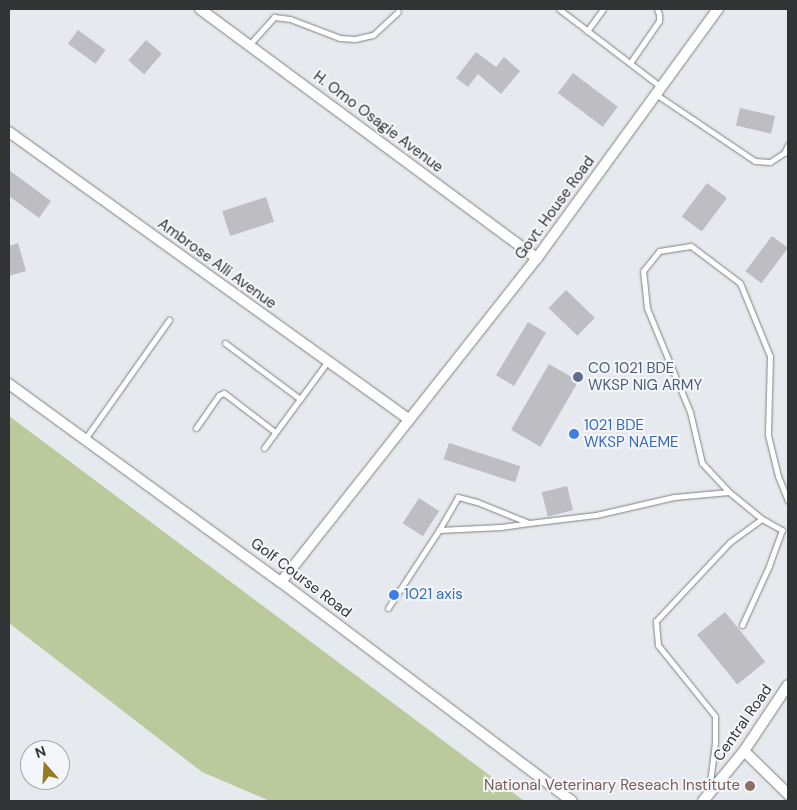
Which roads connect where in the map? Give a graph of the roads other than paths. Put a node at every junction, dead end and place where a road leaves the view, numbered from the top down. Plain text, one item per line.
1 (200, 9) edge
2 (559, 9) edge
3 (603, 9) edge
4 (657, 9) edge
5 (718, 9) edge
6 (398, 12) dead end
7 (587, 31) junction
8 (249, 45) junction
9 (630, 63) junction
10 (659, 91) junction
11 (9, 132) edge
12 (788, 145) edge
13 (537, 258) junction
14 (169, 320) dead end
15 (225, 344) dead end
16 (328, 361) junction
17 (9, 384) edge
18 (300, 399) junction
19 (408, 419) junction
20 (196, 428) dead end
21 (275, 432) junction
22 (85, 439) junction
23 (264, 448) dead end
24 (729, 492) junction
25 (788, 501) edge
26 (762, 519) junction
27 (529, 523) junction
28 (788, 528) edge
29 (439, 530) junction
30 (782, 530) junction
31 (282, 582) junction
32 (388, 608) dead end
33 (742, 625) dead end
34 (788, 685) edge
35 (744, 751) junction
36 (788, 794) edge
37 (706, 798) edge
38 (572, 801) edge

1 - 8 street, H. Omo Osagie Avenue
2 - 7 lane
3 - 7 lane
4 - 9 lane
5 - 10 street, Govt. House Road
6 - 8 lane
7 - 9 lane
8 - 13 street, H. Omo Osagie Avenue
9 - 10 lane
10 - 12 lane
10 - 13 street, Govt. House Road
11 - 16 street, Ambrose Alli Avenue
13 - 19 street, Govt. House Road
14 - 22 lane
15 - 18 lane
16 - 18 lane
16 - 19 street, Ambrose Alli Avenue
17 - 22 street, Golf Course Road
18 - 21 lane
19 - 31 street, Govt. House Road
20 - 21 lane
21 - 23 lane
22 - 31 street, Golf Course Road
24 - 25 lane
24 - 26 lane
24 - 27 lane
26 - 30 lane
26 - 37 lane
27 - 29 lane
27 - 29 lane
28 - 30 lane
29 - 32 lane
30 - 33 lane
31 - 38 street, Golf Course Road
34 - 35 street, Central Road
35 - 36 street
35 - 37 street, Central Road

